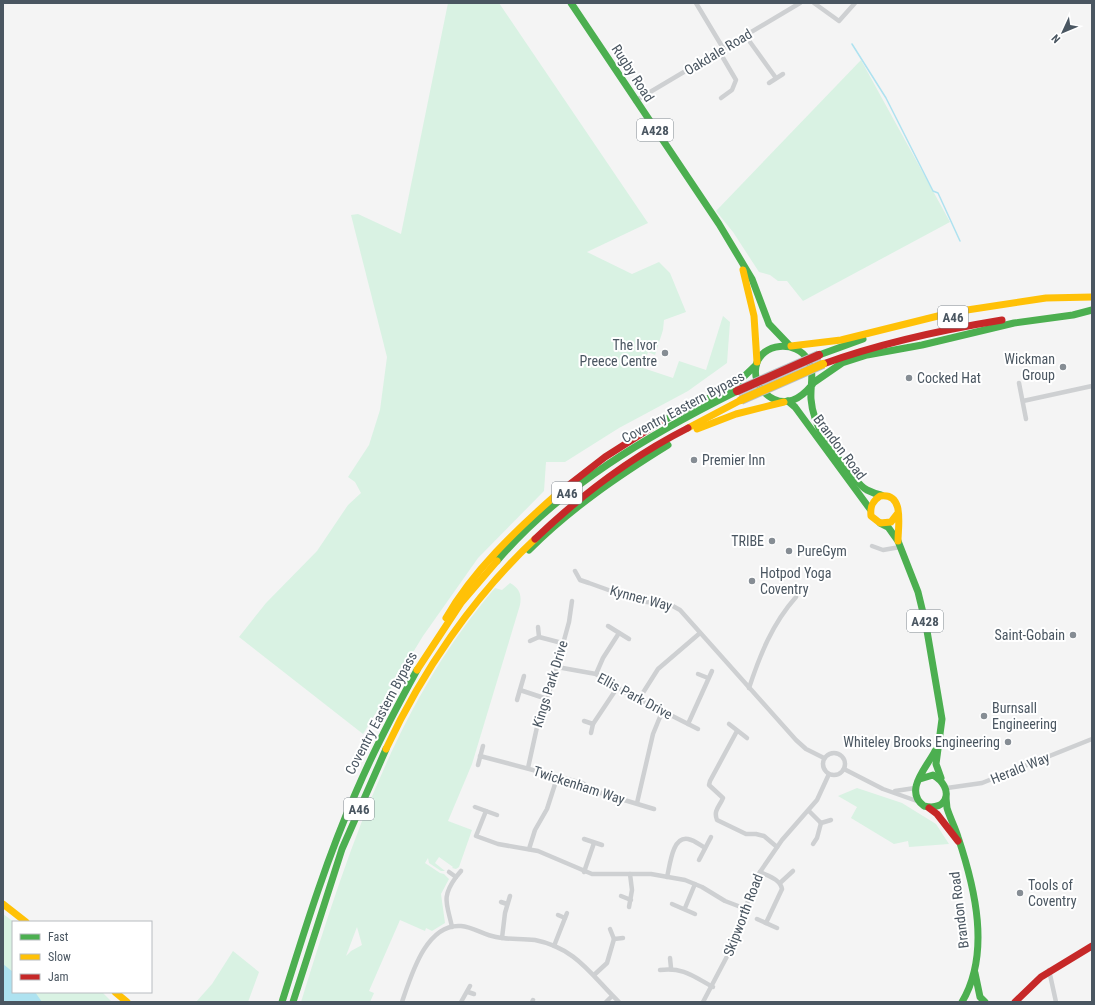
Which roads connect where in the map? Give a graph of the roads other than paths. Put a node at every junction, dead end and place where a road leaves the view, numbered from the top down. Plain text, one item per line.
1 (572, 3) edge
2 (696, 3) edge
3 (800, 3) edge
4 (814, 3) edge
5 (855, 3) edge
6 (745, 35) junction
7 (721, 49) junction
8 (783, 74) dead end
9 (776, 78) junction
10 (769, 84) dead end
11 (721, 98) dead end
12 (635, 101) junction
13 (739, 257) junction
14 (1092, 297) edge
15 (1092, 307) edge
16 (1092, 310) edge
17 (790, 346) junction
18 (757, 365) junction
19 (1019, 383) dead end
20 (813, 384) junction
21 (1092, 386) edge
22 (1023, 401) junction
23 (786, 402) junction
24 (1026, 419) dead end
25 (881, 495) junction
26 (870, 509) junction
27 (898, 513) junction
28 (880, 523) junction
29 (899, 544) junction
30 (872, 546) dead end
31 (575, 570) dead end
32 (796, 597) dead end
33 (572, 601) dead end
34 (608, 626) dead end
35 (538, 627) dead end
36 (455, 629) junction
37 (619, 633) junction
38 (700, 633) junction
39 (539, 637) junction
40 (628, 639) dead end
41 (435, 640) junction
42 (530, 641) dead end
43 (562, 643) junction
44 (557, 667) junction
45 (712, 671) dead end
46 (596, 674) junction
47 (698, 674) dead end
48 (524, 676) dead end
49 (708, 678) junction
50 (617, 688) junction
51 (749, 688) junction
52 (520, 690) junction
53 (547, 698) junction
54 (639, 699) junction
55 (517, 700) dead end
56 (662, 712) junction
57 (584, 721) dead end
58 (593, 724) junction
59 (688, 724) junction
60 (729, 724) dead end
61 (698, 729) dead end
62 (737, 731) junction
63 (591, 733) dead end
64 (747, 738) dead end
65 (1092, 739) edge
66 (483, 746) dead end
67 (937, 746) junction
68 (480, 756) junction
69 (824, 758) junction
70 (478, 765) dead end
71 (528, 768) junction
72 (844, 769) junction
73 (829, 774) junction
74 (557, 778) junction
75 (941, 778) junction
76 (920, 779) junction
77 (915, 788) junction
78 (947, 788) junction
79 (893, 791) junction
80 (946, 798) junction
81 (918, 802) junction
82 (637, 803) junction
83 (475, 807) dead end
84 (928, 808) junction
85 (654, 809) dead end
86 (486, 811) junction
87 (809, 811) junction
88 (497, 815) dead end
89 (831, 820) dead end
90 (821, 823) junction
91 (711, 837) dead end
92 (584, 839) dead end
93 (594, 843) junction
94 (813, 844) dead end
95 (960, 844) junction
96 (602, 845) dead end
97 (777, 847) junction
98 (705, 848) junction
99 (529, 849) junction
100 (698, 860) dead end
101 (461, 871) dead end
102 (449, 872) dead end
103 (584, 872) junction
104 (760, 872) junction
105 (793, 872) dead end
106 (630, 874) junction
107 (456, 877) junction
108 (667, 877) junction
109 (780, 883) junction
110 (695, 884) junction
111 (510, 896) dead end
112 (621, 896) dead end
113 (631, 900) junction
114 (501, 902) dead end
115 (3, 904) edge
116 (507, 904) junction
117 (672, 904) dead end
118 (629, 907) dead end
119 (685, 908) junction
120 (746, 909) junction
121 (567, 912) dead end
122 (695, 914) dead end
123 (558, 915) dead end
124 (565, 918) junction
125 (757, 919) dead end
126 (25, 921) edge
127 (766, 922) junction
128 (452, 927) junction
129 (777, 928) dead end
130 (610, 929) dead end
131 (502, 938) junction
132 (623, 938) dead end
133 (614, 939) junction
134 (554, 946) junction
135 (1092, 946) edge
136 (670, 958) dead end
137 (672, 968) junction
138 (660, 970) dead end
139 (1049, 970) junction
140 (975, 973) junction
141 (594, 975) junction
142 (470, 986) dead end
143 (713, 987) junction
144 (468, 992) junction
145 (116, 993) edge
146 (474, 994) dead end
147 (612, 996) junction
148 (1017, 1000) edge
149 (963, 1001) edge
150 (984, 1001) edge
151 (127, 1002) edge
152 (282, 1002) edge
153 (293, 1002) edge
154 (402, 1002) edge
155 (461, 1002) edge
156 (606, 1002) edge
157 (619, 1002) edge
158 (703, 1002) edge
159 (1008, 1002) edge
160 (1056, 1002) edge

1 - 12 main road, Rugby Road / A428
2 - 7 street
3 - 6 street, Oakdale Road
4 - 5 street
6 - 7 street, Oakdale Road
6 - 9 street
7 - 11 street
7 - 12 street, Oakdale Road
8 - 9 street
9 - 10 street
12 - 13 main road, Rugby Road / A428
13 - 17 main road, Rugby Road / A428
13 - 18 main road, Rugby Road / A428
14 - 17 main road
14 - 41 main road, Coventry Eastern Bypass / A46, bridge
15 - 36 main road, Coventry Eastern Bypass / A46, bridge
16 - 20 main road
17 - 18 main road
17 - 20 main road
18 - 23 main road
18 - 41 main road
19 - 22 street
20 - 23 main road
20 - 25 main road, Brandon Road
21 - 22 street
22 - 24 street
23 - 26 main road, Brandon Road
23 - 36 main road
25 - 26 main road
25 - 27 main road
26 - 28 main road
27 - 28 main road
27 - 29 main road, A428
28 - 29 main road, A428
29 - 30 street
29 - 67 main road, A428
31 - 38 street, Kynner Way
32 - 51 street
33 - 43 street, Kings Park Drive
34 - 37 street
35 - 39 street
36 - 153 main road, Coventry Eastern Bypass / A46
37 - 40 street
37 - 46 street
38 - 51 street, Kynner Way
38 - 54 street
39 - 42 street
39 - 43 street
41 - 152 main road, Coventry Eastern Bypass / A46
43 - 44 street, Kings Park Drive
44 - 46 street, Ellis Park Drive
44 - 53 street, Kings Park Drive
45 - 49 street, Ellis Park Drive
46 - 50 street, Ellis Park Drive
47 - 49 street
48 - 52 street
49 - 59 street, Ellis Park Drive
50 - 54 street, Ellis Park Drive
50 - 58 street
51 - 69 street, Kynner Way
52 - 53 street
52 - 55 street
53 - 71 street, Kings Park Drive
54 - 56 street, Ellis Park Drive
56 - 59 street, Ellis Park Drive
56 - 82 street
57 - 58 street
58 - 63 street
59 - 61 street, Ellis Park Drive
60 - 62 street
62 - 64 street
62 - 97 street
65 - 78 street, Herald Way
66 - 68 street
67 - 75 main road, A428
67 - 76 main road, A428
68 - 70 street
68 - 71 street, Twickenham Way
69 - 72 street
69 - 73 street
71 - 74 street, Twickenham Way
72 - 73 street
72 - 79 street
73 - 87 street, Skipworth Road
74 - 82 street, Twickenham Way
74 - 99 street
75 - 76 main road
75 - 78 main road, A428
76 - 77 main road, A428
77 - 79 street
77 - 81 main road
78 - 80 main road
79 - 81 street
80 - 84 main road
80 - 95 main road, Brandon Road
81 - 84 main road
82 - 85 street, Twickenham Way
83 - 86 street
84 - 95 main road, Brandon Road
86 - 88 street
86 - 99 street
87 - 90 street
87 - 97 street, Skipworth Road
89 - 90 street
90 - 94 street
91 - 98 street
92 - 93 street
93 - 96 street
93 - 103 street
95 - 140 main road, Brandon Road
97 - 104 street, Skipworth Road
98 - 100 street
98 - 108 street
99 - 103 street
101 - 107 street
102 - 107 street
103 - 106 street
104 - 109 street
104 - 120 street, Skipworth Road
105 - 109 street
106 - 108 street
106 - 113 street
107 - 128 street
108 - 110 street
109 - 127 street
110 - 119 street
110 - 120 street
111 - 116 street
112 - 113 street
113 - 118 street
114 - 116 street
115 - 126 main road
116 - 131 street
117 - 119 street
119 - 122 street
120 - 143 street, Skipworth Road
121 - 124 street
123 - 124 street
124 - 134 street
125 - 127 street
127 - 129 street
128 - 131 street
128 - 154 street
130 - 133 street
131 - 134 street
132 - 133 street
133 - 141 street
134 - 141 street
135 - 139 main road
136 - 137 street
137 - 138 street
137 - 143 street
139 - 148 main road
139 - 160 street
140 - 149 main road, Brandon Road
140 - 150 main road, Brandon Road
141 - 147 street
142 - 144 street
143 - 158 street, Skipworth Road
144 - 146 street
144 - 155 street
145 - 151 main road
147 - 156 street
147 - 157 street
148 - 159 main road
149 - 150 main road

